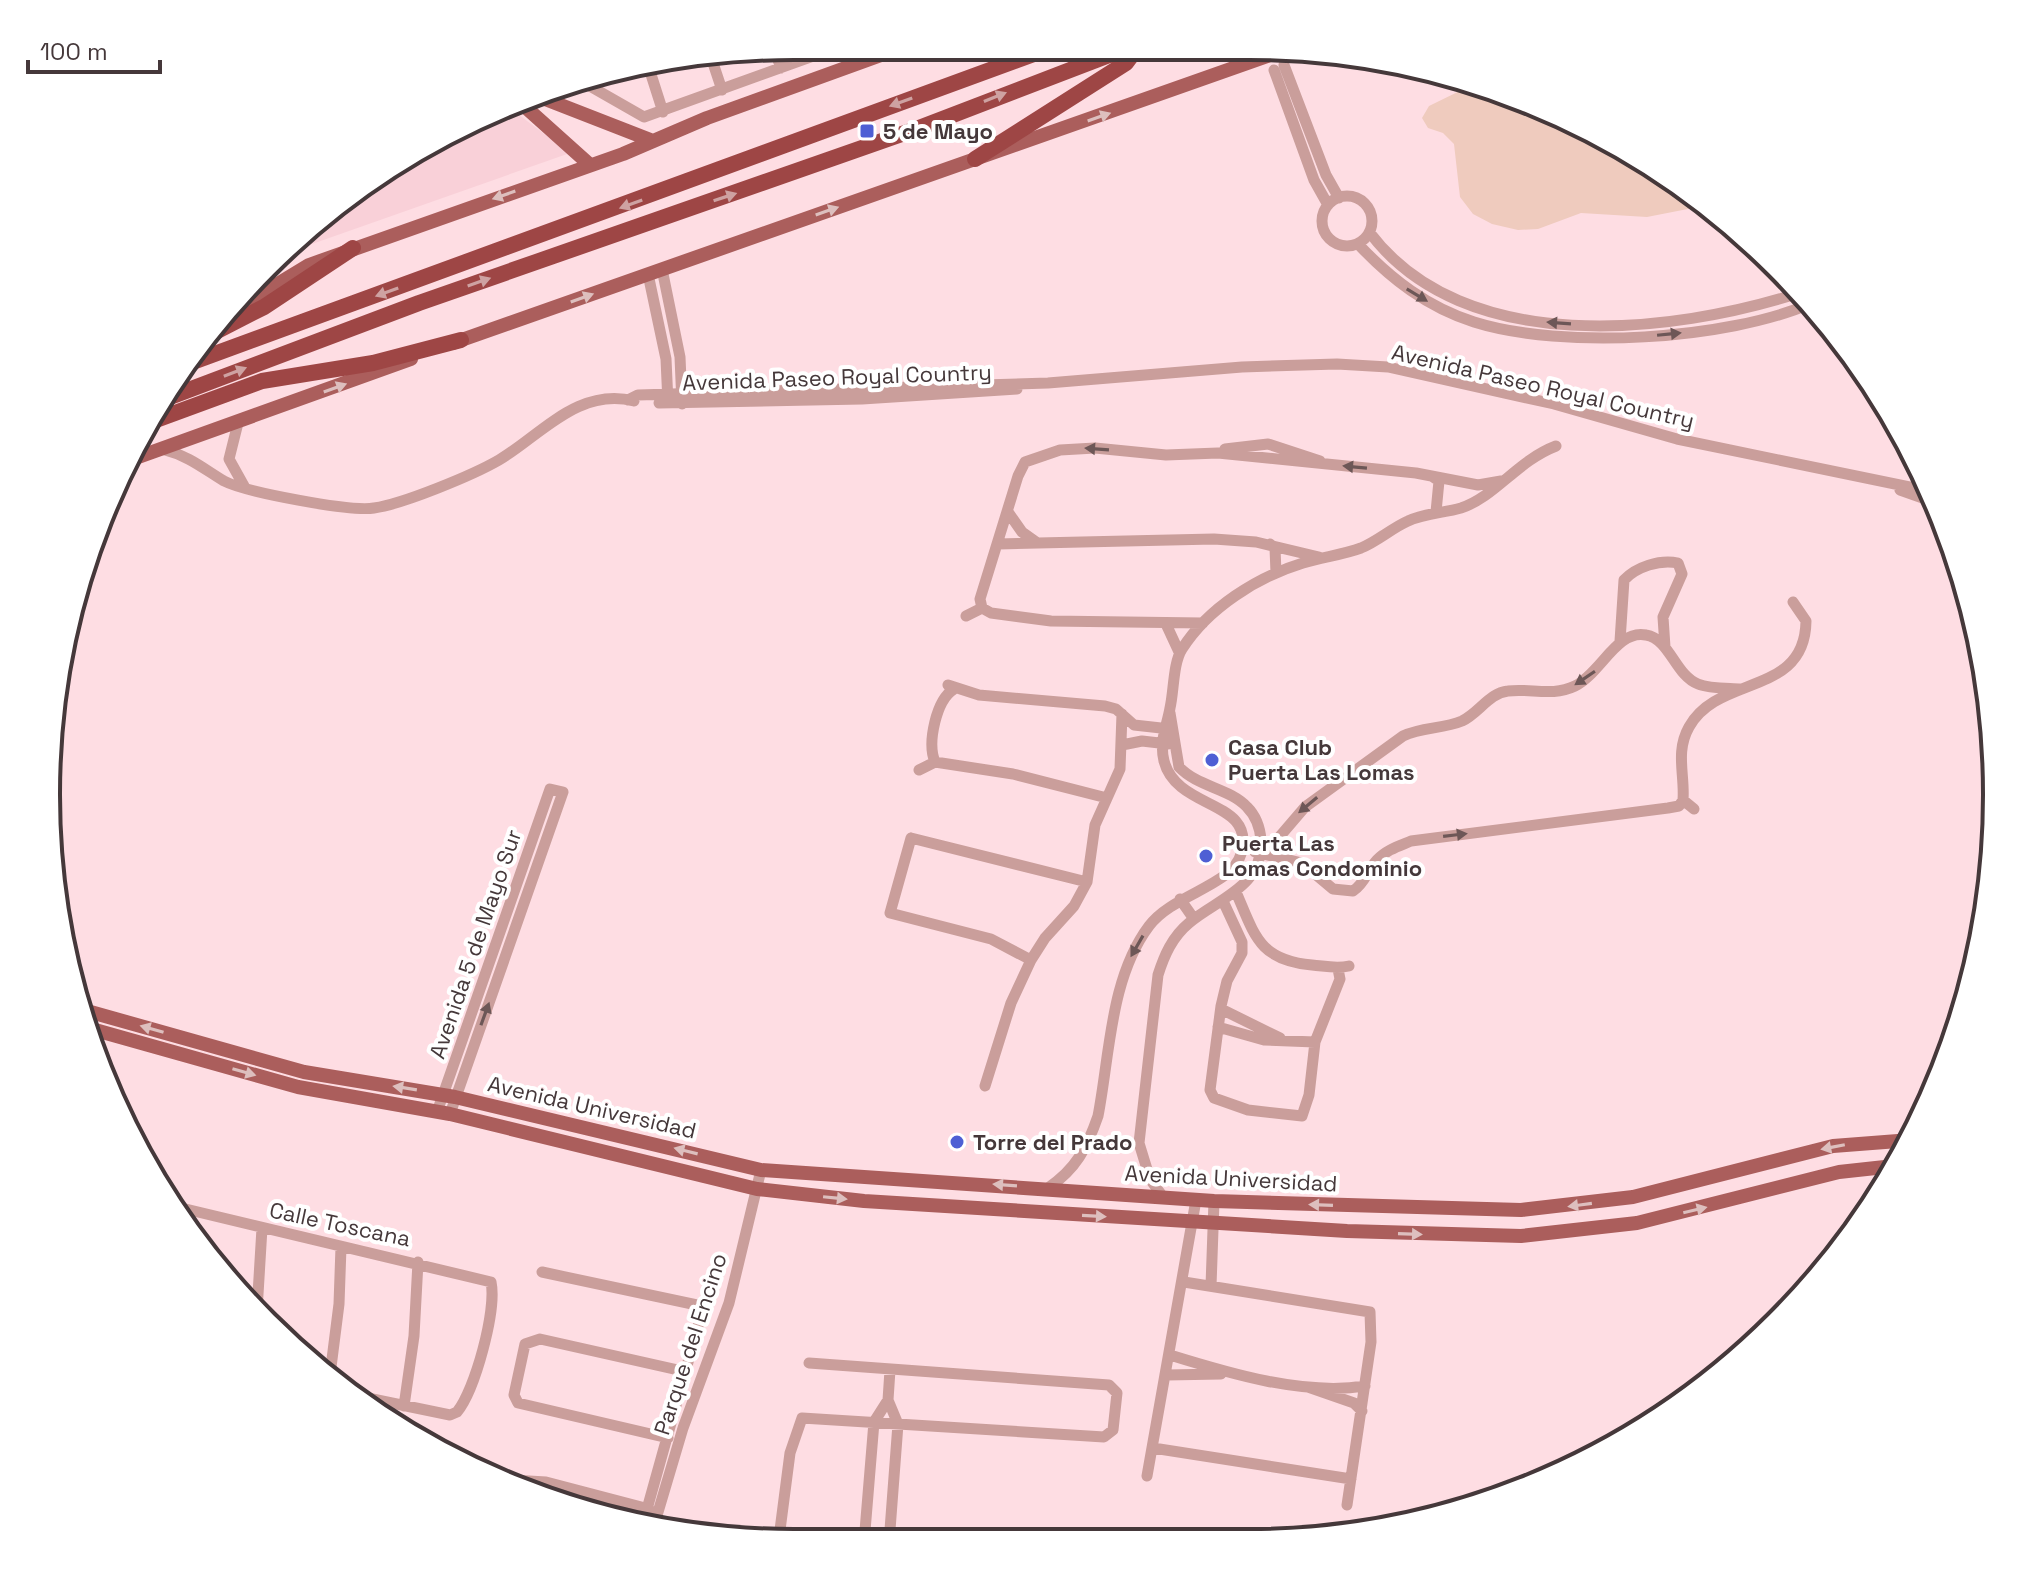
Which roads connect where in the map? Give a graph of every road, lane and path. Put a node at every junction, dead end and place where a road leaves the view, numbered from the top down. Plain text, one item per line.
1 (802, 60) edge
2 (869, 60) edge
3 (1008, 60) edge
4 (1017, 60) edge
5 (1096, 60) edge
6 (1128, 60) edge
7 (1255, 60) edge
8 (778, 61) edge
9 (714, 65) edge
10 (1000, 66) junction
11 (781, 68) junction
12 (651, 74) edge
13 (594, 88) edge
14 (722, 90) junction
15 (551, 101) edge
16 (529, 110) edge
17 (663, 112) junction
18 (653, 141) junction
19 (975, 159) junction
20 (590, 165) junction
21 (1339, 198) junction
22 (1328, 205) junction
23 (1370, 233) junction
24 (1358, 244) junction
25 (353, 248) junction
26 (655, 272) junction
27 (1788, 297) edge
28 (251, 300) edge
29 (1798, 307) edge
30 (231, 324) edge
31 (461, 340) junction
32 (680, 357) junction
33 (204, 358) edge
34 (666, 359) junction
35 (179, 394) edge
36 (668, 400) junction
37 (682, 400) junction
38 (164, 417) edge
39 (238, 423) junction
40 (1556, 446) dead end
41 (165, 450) junction
42 (143, 456) edge
43 (1433, 477) junction
44 (1502, 481) junction
45 (1892, 485) junction
46 (244, 486) junction
47 (1916, 489) edge
48 (1920, 498) edge
49 (1008, 512) junction
50 (1436, 512) junction
51 (1036, 542) junction
52 (998, 544) junction
53 (1270, 544) junction
54 (1324, 558) junction
55 (1276, 573) junction
56 (1793, 602) dead end
57 (982, 608) junction
58 (966, 616) dead end
59 (1203, 623) junction
60 (1166, 624) junction
61 (1620, 641) junction
62 (1665, 648) junction
63 (1179, 652) junction
64 (1697, 684) junction
65 (1741, 689) junction
66 (1701, 709) junction
67 (1122, 714) junction
68 (1168, 729) junction
69 (1168, 744) junction
70 (1122, 745) junction
71 (935, 762) junction
72 (919, 770) dead end
73 (1107, 798) junction
74 (1683, 800) junction
75 (1694, 809) dead end
76 (1242, 849) junction
77 (1261, 849) junction
78 (1087, 882) junction
79 (1236, 892) junction
80 (1180, 899) junction
81 (1223, 901) junction
82 (1194, 919) junction
83 (1254, 934) junction
84 (1242, 942) junction
85 (1031, 960) junction
86 (1221, 1009) junction
87 (93, 1013) edge
88 (1218, 1027) junction
89 (99, 1031) edge
90 (1280, 1038) junction
91 (1315, 1042) junction
92 (985, 1086) dead end
93 (449, 1096) junction
94 (443, 1113) junction
95 (1896, 1141) edge
96 (1882, 1167) edge
97 (761, 1170) junction
98 (1048, 1188) junction
99 (757, 1189) junction
100 (1163, 1197) junction
101 (1196, 1200) junction
102 (1214, 1201) junction
103 (188, 1209) edge
104 (1193, 1222) junction
105 (1212, 1223) junction
106 (262, 1228) junction
107 (341, 1247) junction
108 (1189, 1247) junction
109 (1212, 1248) junction
110 (418, 1262) junction
111 (542, 1272) dead end
112 (1184, 1282) junction
113 (1211, 1286) junction
114 (258, 1296) edge
115 (1170, 1355) junction
116 (809, 1363) dead end
117 (331, 1364) edge
118 (890, 1370) junction
119 (687, 1372) junction
120 (1230, 1374) junction
121 (1167, 1375) junction
122 (1365, 1386) junction
123 (1308, 1387) junction
124 (888, 1400) junction
125 (380, 1401) edge
126 (404, 1406) junction
127 (1362, 1411) junction
128 (874, 1422) junction
129 (898, 1424) junction
130 (668, 1438) junction
131 (1153, 1448) junction
132 (1147, 1476) dead end
133 (1351, 1479) junction
134 (535, 1481) edge
135 (1347, 1505) dead end
136 (649, 1509) junction
137 (647, 1514) edge
138 (657, 1516) edge
139 (780, 1528) edge
140 (865, 1529) edge
141 (890, 1529) edge

1 - 11 street
2 - 18 main road
3 - 10 highway
4 - 10 highway
35 -> 5 highway
6 - 19 highway
19 -> 7 main road
8 - 11 street
9 - 14 street
10 -> 33 highway
11 - 14 street
12 - 17 street
13 - 17 street
14 - 17 street
15 - 18 main road
16 - 20 main road
18 - 20 main road
26 -> 19 main road
20 -> 25 main road
21 - 22 street
21 - 22 street
21 - 23 street
22 - 24 street
23 - 24 street
27 -> 23 street
24 -> 29 street
25 - 28 main road
25 - 30 highway
31 -> 26 main road
26 - 32 street
26 - 34 street
31 - 38 highway
39 -> 31 main road
32 - 34 street
32 - 37 street
34 - 36 street
36 - 37 street, Avenida Paseo Royal Country
36 - 46 street, Avenida Paseo Royal Country
37 - 45 street, Avenida Paseo Royal Country
39 - 41 main road
39 - 46 street
40 - 44 street
41 - 42 main road
41 - 46 street, Avenida Paseo Royal Country
43 - 44 street
43 -> 49 street
43 - 50 street
44 - 50 street
45 - 47 street, Avenida Paseo Royal Country
45 - 48 street
49 - 51 street
49 - 52 street
50 - 54 street
51 - 52 street
51 - 53 street
52 - 57 street
53 - 54 street
53 - 55 street
54 - 55 street
55 - 59 street
56 - 65 street
57 - 58 street
57 - 60 street
59 - 60 street
59 - 63 street
60 - 63 street
61 - 62 street
61 - 62 street
61 -> 77 street
62 - 64 street
63 - 68 street
64 - 65 street
64 - 66 street
65 - 66 street
66 - 74 street
67 - 68 street
67 - 70 street
67 - 71 street
68 - 69 street
69 - 70 street
69 - 76 street
69 - 77 street
70 - 73 street
71 - 72 street
71 - 73 street
73 - 78 street
74 - 75 street
77 -> 74 street
76 - 77 street
76 - 80 street
77 - 79 street
78 - 85 street
78 - 85 street
79 - 81 street
79 - 83 street
80 - 82 street
80 -> 98 street
81 - 82 street
81 - 84 street
82 - 100 street
83 - 84 street
83 - 91 street
84 - 86 street
85 - 92 street
86 - 88 street
86 - 90 street
93 -> 87 main road, Avenida Universidad
88 - 90 street
88 - 91 street
89 -> 94 main road, Avenida Universidad
90 - 91 street
93 -> 93 street, Avenida 5 de Mayo Sur
93 - 94 street, Avenida 5 de Mayo Sur
97 -> 93 main road, Avenida Universidad
94 - 99 main road, Avenida Universidad
95 -> 102 main road, Avenida Universidad
105 -> 96 main road, Avenida Universidad
98 -> 97 main road, Avenida Universidad
97 - 99 street, Parque del Encino
98 - 100 main road, Avenida Universidad
99 -> 104 main road, Avenida Universidad
99 - 138 street, Parque del Encino
100 - 101 main road, Avenida Universidad
101 - 102 main road, Avenida Universidad
101 - 104 street
102 - 105 street
103 - 106 street, Calle Toscana
104 - 105 main road, Avenida Universidad
104 - 108 street
105 - 109 street
106 - 107 street, Calle Toscana
106 - 114 street
107 - 110 street, Calle Toscana
107 - 117 street
108 - 109 street
108 - 112 street
109 - 113 street
110 - 126 street
110 - 126 street, Calle Toscana
111 - 119 street
112 - 113 street
112 - 115 street
113 - 122 street
115 - 120 street
115 - 121 street
116 - 118 street
118 - 124 street
118 - 129 street
119 - 130 street
119 - 130 street
120 - 121 street
120 - 123 street
121 - 131 street
122 - 123 street
122 - 127 street
123 - 127 street
124 - 128 street
124 - 129 street
125 - 126 street
127 - 133 street
128 - 129 street
128 - 139 street
128 - 140 street
129 - 141 street
130 - 136 street
131 - 132 street
131 - 133 street
133 - 135 street
134 - 136 street
136 - 137 street

